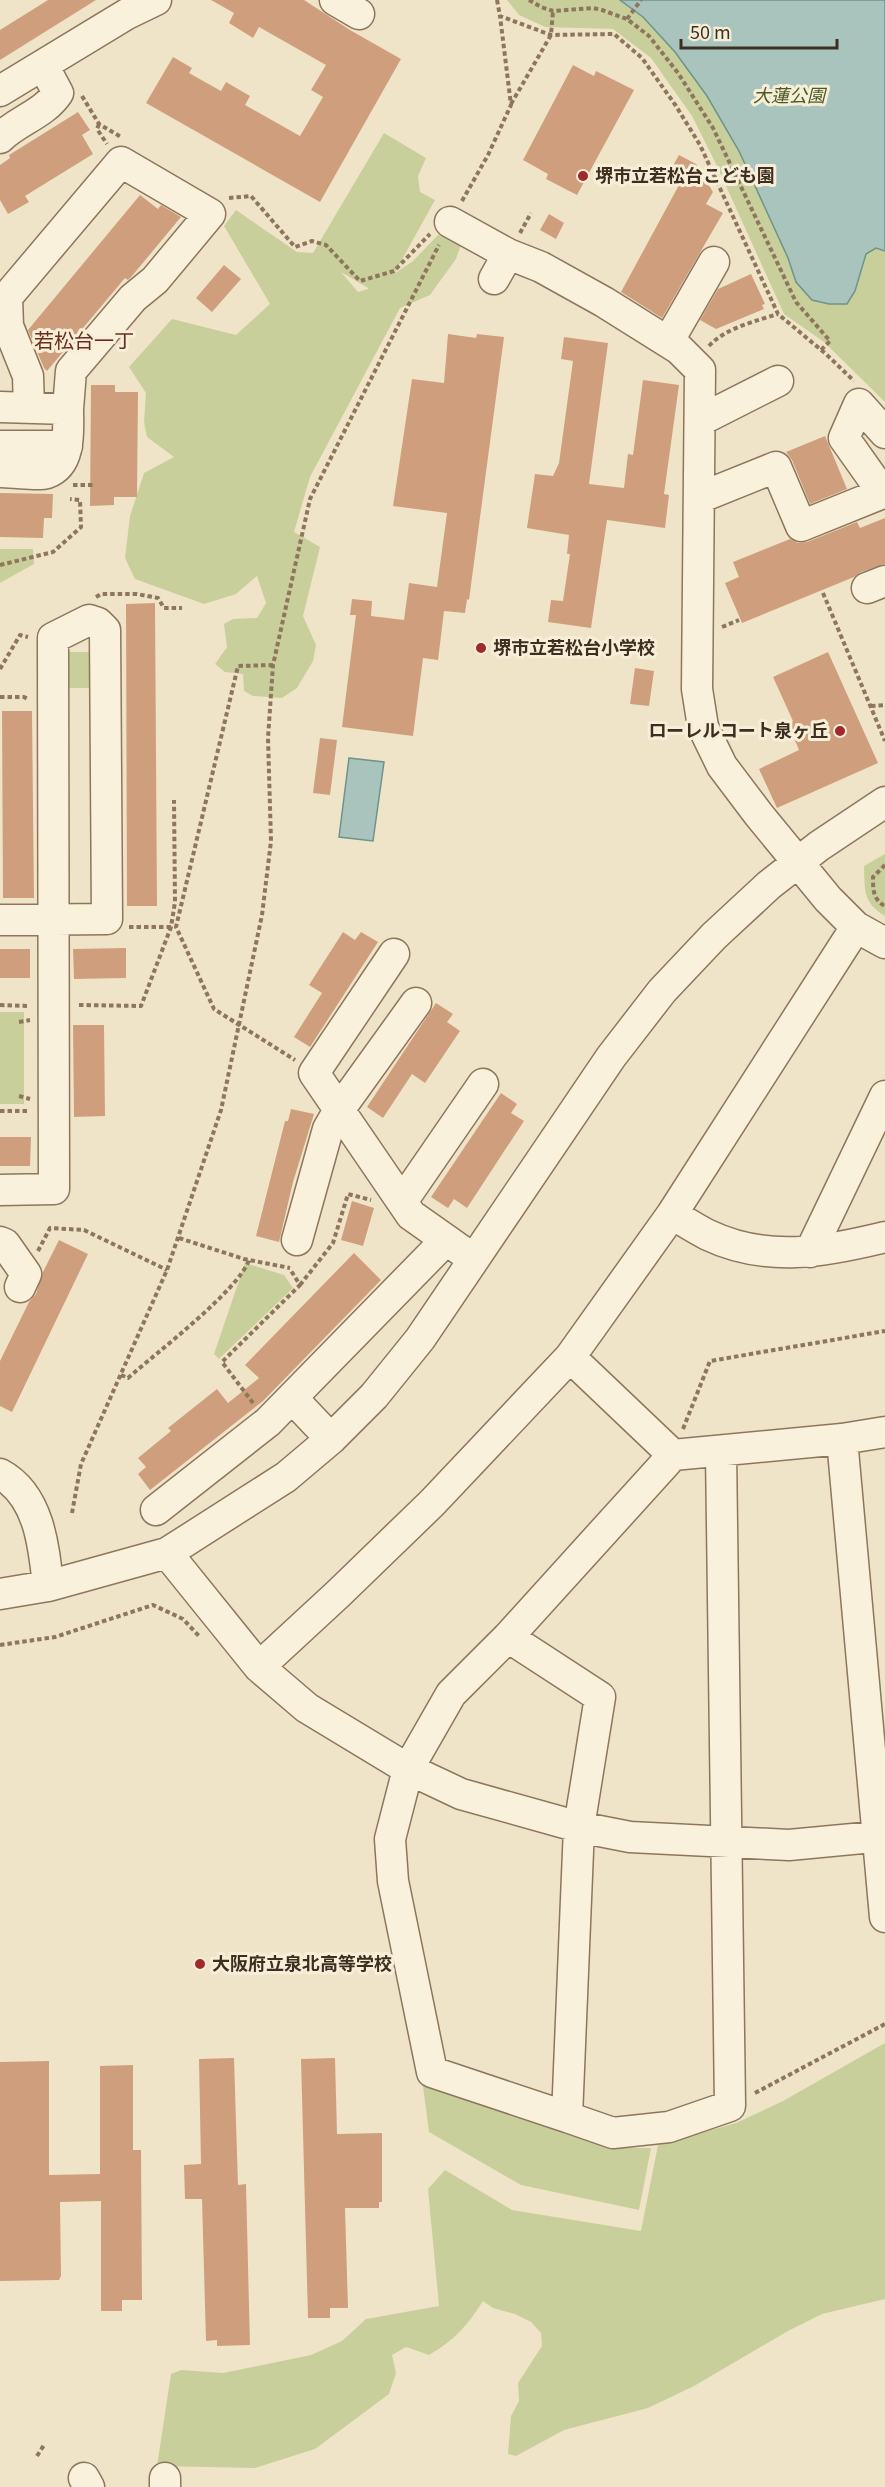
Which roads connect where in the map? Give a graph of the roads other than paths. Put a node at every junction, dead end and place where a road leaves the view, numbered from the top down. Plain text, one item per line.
1 (156, 0) edge
2 (112, 11) edge
3 (43, 65) junction
4 (0, 92) edge
5 (0, 138) edge
6 (450, 222) road end
7 (714, 262) dead end
8 (668, 342) junction
9 (778, 381) dead end
10 (14, 408) edge
11 (68, 409) junction
12 (700, 420) junction
13 (885, 433) edge
14 (0, 446) edge
15 (67, 446) junction
16 (0, 472) edge
17 (699, 498) junction
18 (885, 802) edge
19 (798, 863) junction
20 (0, 920) edge
21 (53, 920) junction
22 (856, 927) junction
23 (885, 943) edge
24 (394, 954) dead end
25 (416, 1003) dead end
26 (483, 1084) dead end
27 (885, 1096) edge
28 (339, 1110) junction
29 (0, 1190) edge
30 (400, 1199) junction
31 (672, 1214) junction
32 (885, 1237) edge
33 (297, 1240) road end
34 (446, 1240) junction
35 (0, 1242) edge
36 (810, 1252) junction
37 (475, 1259) junction
38 (23, 1281) road end
39 (570, 1357) junction
40 (293, 1399) junction
41 (885, 1432) edge
42 (331, 1439) junction
43 (842, 1439) junction
44 (720, 1452) junction
45 (673, 1455) junction
46 (0, 1474) edge
47 (156, 1510) dead end
48 (167, 1553) junction
49 (48, 1586) junction
50 (0, 1594) edge
51 (508, 1637) junction
52 (259, 1667) junction
53 (408, 1769) junction
54 (579, 1827) junction
55 (881, 1836) edge
56 (726, 1842) junction
57 (885, 1917) edge
58 (567, 2117) junction

1 - 2 street
2 - 3 street
3 - 4 street
3 - 5 street
6 - 8 street
7 - 8 street
8 - 12 street
9 - 12 street
10 - 11 street
10 - 11 street
11 - 15 street
12 - 17 street
13 - 17 street
14 - 15 street
15 - 16 street
17 - 19 street
18 - 19 street
19 - 22 street
19 - 37 street
20 - 21 street
21 - 21 street
21 - 29 street
22 - 23 street
22 - 31 street
24 - 28 street
25 - 28 street
26 - 30 street
27 - 36 street
28 - 30 street
28 - 33 street
30 - 34 street
31 - 36 street
31 - 39 street
32 - 36 street
34 - 37 street
34 - 40 street
35 - 38 street
37 - 42 street
39 - 45 street
39 - 52 street
40 - 42 street
40 - 47 street
41 - 43 street
42 - 48 street
43 - 44 street
43 - 55 street
44 - 45 street
44 - 56 street
45 - 51 street
46 - 49 street
48 - 49 street
48 - 52 street
49 - 50 street
51 - 53 street
51 - 54 street
52 - 53 street
53 - 54 street
53 - 58 street
54 - 56 street
54 - 58 street
55 - 56 street
55 - 57 street
56 - 58 street

